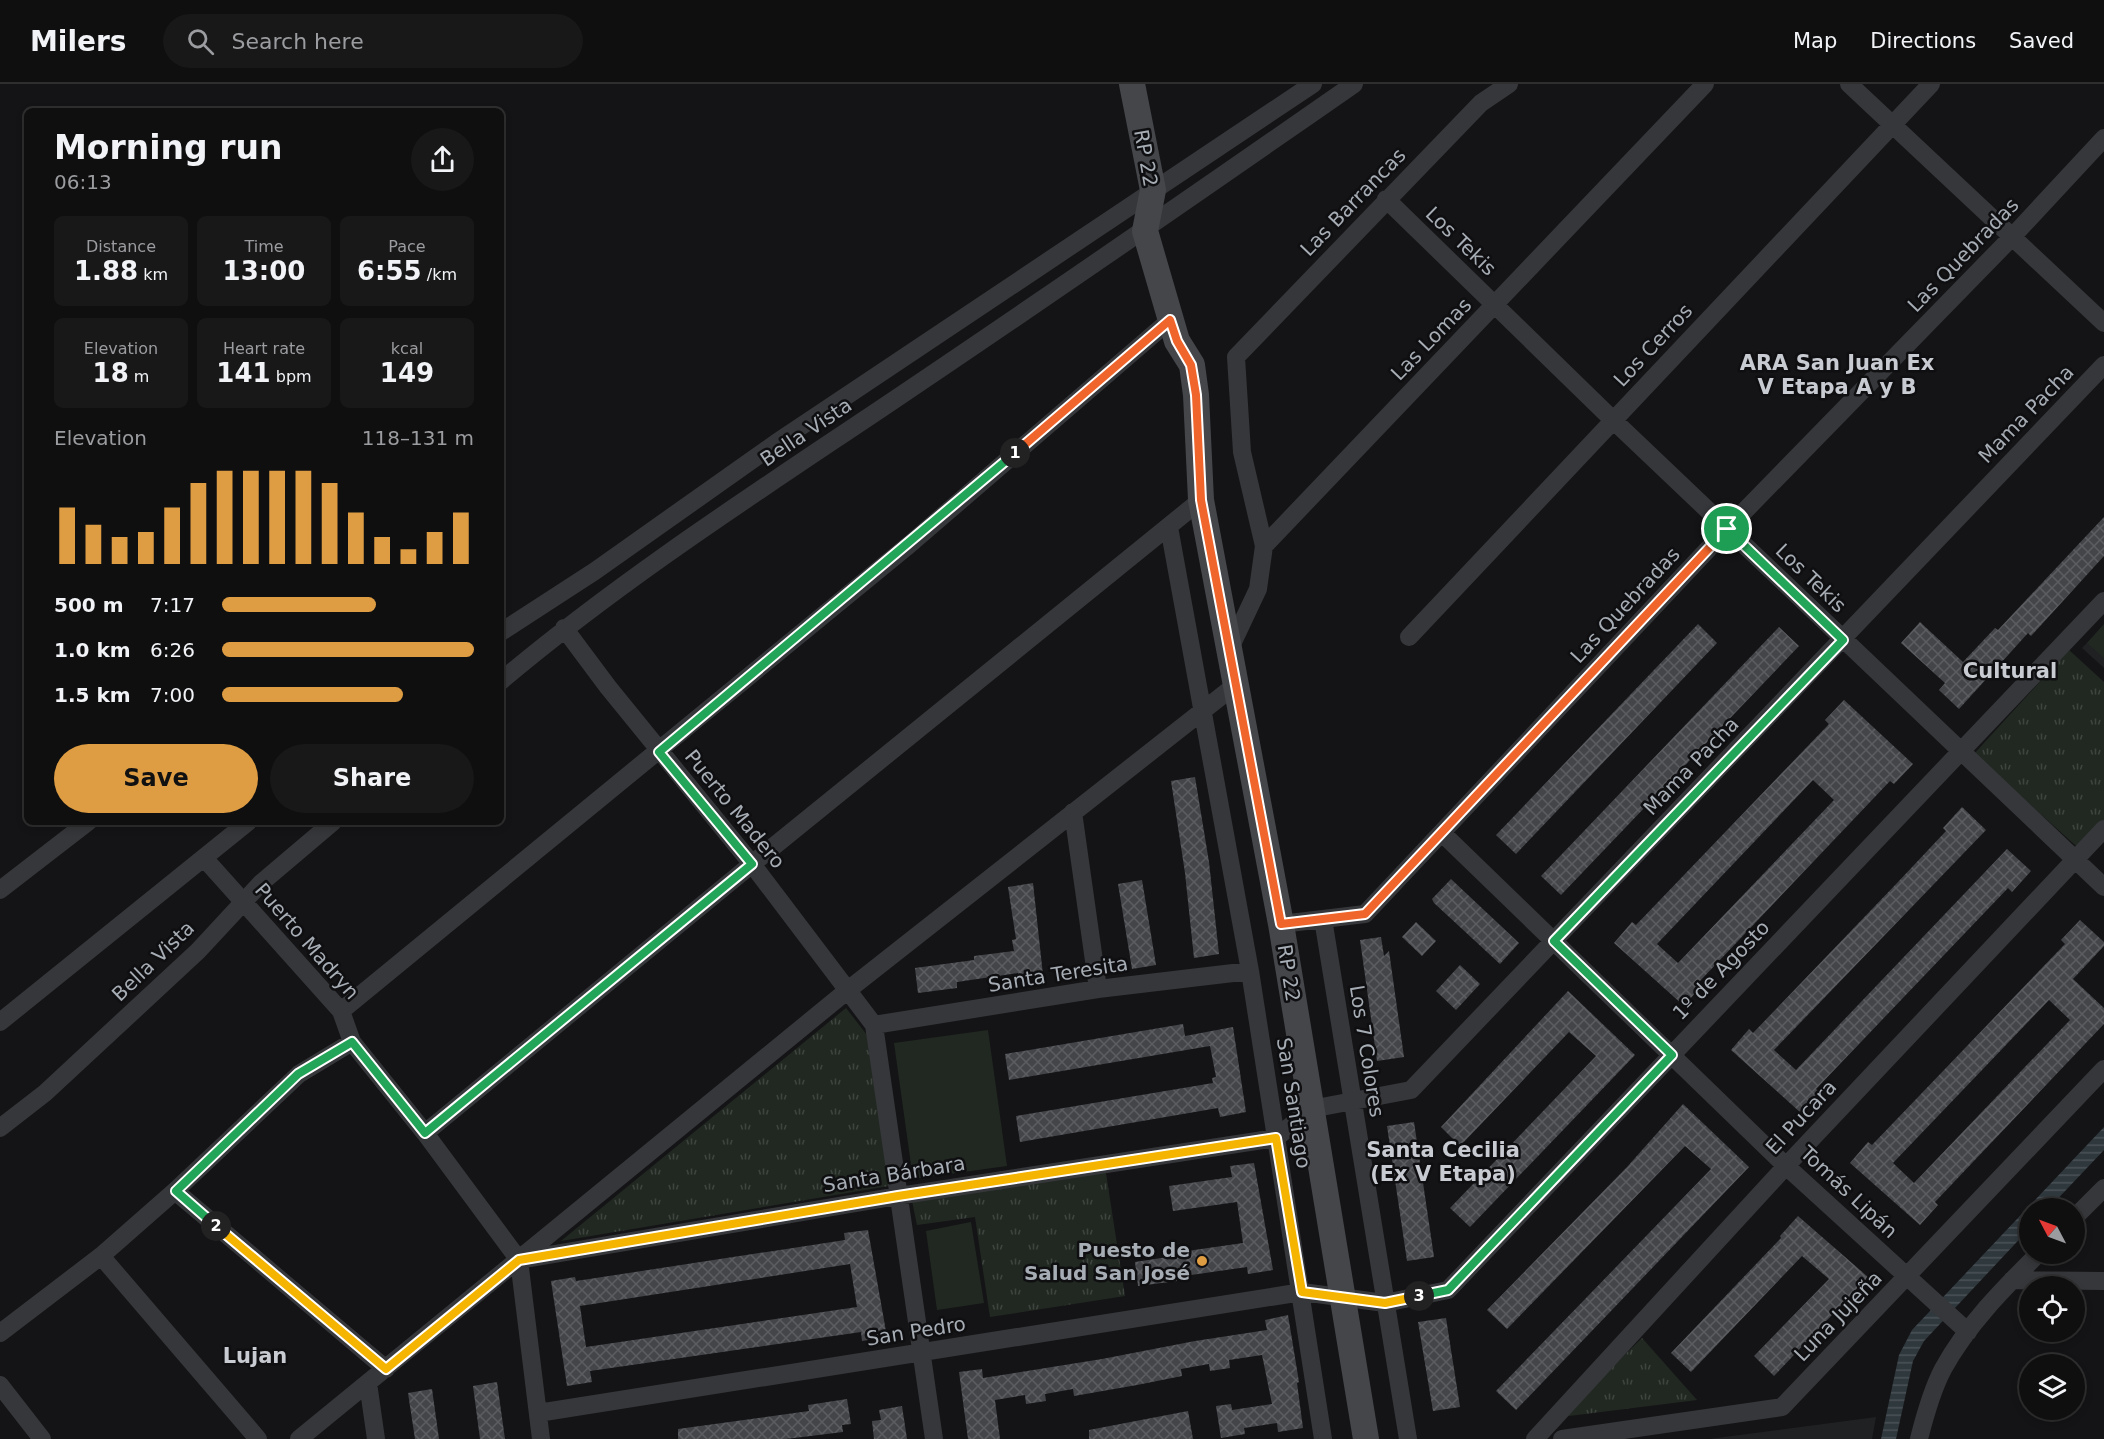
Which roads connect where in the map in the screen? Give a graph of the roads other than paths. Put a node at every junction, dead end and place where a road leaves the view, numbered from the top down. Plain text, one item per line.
1 (1132, 84) edge
2 (1313, 84) edge
3 (1354, 84) edge
4 (1509, 84) edge
5 (1705, 84) edge
6 (1849, 84) edge
7 (1930, 84) edge
8 (1891, 126) junction
9 (2104, 138) edge
10 (1154, 190) junction
11 (1386, 199) junction
12 (1145, 231) junction
13 (2013, 236) junction
14 (1496, 305) junction
15 (1170, 320) junction
16 (2104, 323) edge
17 (2104, 365) edge
18 (1613, 420) junction
19 (1201, 500) junction
20 (1169, 527) junction
21 (1727, 529) junction
22 (1264, 546) junction
23 (2104, 601) edge
24 (564, 628) junction
25 (504, 630) edge
26 (1409, 637) dead end
27 (1843, 640) junction
28 (1233, 642) dead end
29 (504, 678) edge
30 (1238, 683) junction
31 (1202, 712) junction
32 (1960, 751) junction
33 (659, 752) junction
34 (1073, 812) junction
35 (84, 825) edge
36 (244, 825) edge
37 (330, 825) edge
38 (2104, 830) edge
39 (1442, 833) junction
40 (204, 858) junction
41 (2076, 859) junction
42 (752, 864) junction
43 (2104, 887) edge
44 (0, 890) edge
45 (243, 901) junction
46 (1323, 919) junction
47 (1281, 924) junction
48 (1554, 941) junction
49 (1250, 971) junction
50 (1098, 989) junction
51 (849, 990) junction
52 (341, 1011) junction
53 (0, 1022) edge
54 (874, 1025) junction
55 (352, 1042) junction
56 (1672, 1055) junction
57 (2104, 1069) edge
58 (1353, 1101) junction
59 (1311, 1109) junction
60 (0, 1128) edge
61 (425, 1133) junction
62 (1276, 1138) junction
63 (1786, 1166) junction
64 (2104, 1188) edge
65 (176, 1191) junction
66 (898, 1196) junction
67 (2085, 1207) edge
68 (101, 1256) junction
69 (519, 1260) junction
70 (2028, 1264) edge
71 (1906, 1276) junction
72 (2012, 1280) junction
73 (2104, 1281) edge
74 (1302, 1292) junction
75 (1343, 1298) junction
76 (1385, 1303) junction
77 (1961, 1326) junction
78 (0, 1334) edge
79 (922, 1353) junction
80 (386, 1369) junction
81 (368, 1383) junction
82 (0, 1385) edge
83 (538, 1413) junction
84 (42, 1439) edge
85 (258, 1439) edge
86 (299, 1439) edge
87 (376, 1439) edge
88 (541, 1439) edge
89 (934, 1439) edge
90 (1323, 1439) edge
91 (1366, 1439) edge
92 (1408, 1439) edge
93 (1535, 1439) edge
94 (1562, 1439) edge
95 (1919, 1439) edge

1 - 10 street, RP 22
2 - 10 street
3 - 12 street, Bella Vista
4 - 11 street, Las Barrancas
5 - 14 street, Las Lomas
6 - 8 street
7 - 8 street, Los Cerros
8 - 13 street
8 - 18 street, Los Cerros
9 - 13 street, Las Quebradas
10 - 12 street, RP 22
10 - 25 street
11 - 14 street, Los Tekis
11 - 22 street, Las Barrancas
12 - 15 street, RP 22
12 - 24 street, Bella Vista
13 - 16 street
13 - 21 street, Las Quebradas
14 - 18 street, Los Tekis
14 - 22 street, Las Lomas
15 - 19 street, RP 22
15 - 33 street
17 - 27 street, Mama Pacha
18 - 21 street, Los Tekis
18 - 26 street, Los Cerros
19 - 20 street
19 - 30 street, RP 22
20 - 31 street, San Santiago
20 - 42 street
21 - 27 street, Los Tekis
21 - 39 street, Las Quebradas
22 - 28 street
23 - 32 street, 1º de Agosto
24 - 29 street, Bella Vista
24 - 33 street, Puerto Madero
27 - 32 street, Los Tekis
27 - 48 street, Mama Pacha
30 - 31 street
30 - 47 street, RP 22
31 - 34 street
31 - 49 street, San Santiago
32 - 41 street, Los Tekis
32 - 56 street, 1º de Agosto
33 - 42 street, Puerto Madero
33 - 52 street
34 - 50 street
34 - 51 street
35 - 44 street
36 - 40 street
37 - 45 street, Bella Vista
38 - 41 street, El Pucara
39 - 46 street, Las Quebradas
39 - 48 street, Tomás Lipán
40 - 45 street, Puerto Madryn
40 - 53 street
41 - 43 street, Los Tekis
41 - 63 street, El Pucara
42 - 51 street, Puerto Madero
42 - 61 street
45 - 52 street, Puerto Madryn
45 - 60 street, Bella Vista
46 - 47 street, Las Quebradas
46 - 58 street, Los 7 Colores
47 - 59 street, RP 22
48 - 56 street, Tomás Lipán
48 - 58 street, Mama Pacha
49 - 50 street, Santa Teresita
49 - 62 street, San Santiago
50 - 54 street, Santa Teresita
51 - 54 street, Puerto Madero
51 - 69 street
52 - 55 street, Puerto Madryn
54 - 66 street
55 - 61 street, Puerto Madryn
55 - 65 street
56 - 63 street, Tomás Lipán
56 - 76 street, 1º de Agosto
57 - 71 street, Luna Jujeña
58 - 59 street, Mama Pacha
58 - 76 street, Los 7 Colores
59 - 62 street, Mama Pacha
59 - 75 street, RP 22
61 - 69 street, Puerto Madryn
62 - 66 street, Santa Bárbara
62 - 74 street, San Santiago
63 - 71 street, Tomás Lipán
63 - 93 street, El Pucara
64 - 67 street
65 - 68 street
65 - 80 street
66 - 69 street, Santa Bárbara
66 - 79 street
68 - 78 street
68 - 85 street
69 - 80 street
69 - 83 street
70 - 72 street
71 - 77 street, Tomás Lipán
71 - 94 street, Luna Jujeña
72 - 73 street
72 - 77 street
74 - 75 street, 1º de Agosto
74 - 79 street, San Pedro
74 - 90 street, San Santiago
75 - 76 street, 1º de Agosto
75 - 91 street, RP 22
76 - 92 street, Los 7 Colores
77 - 95 street
79 - 83 street, San Pedro
79 - 89 street
80 - 81 street
81 - 86 street
81 - 87 street
82 - 84 street
83 - 88 street

